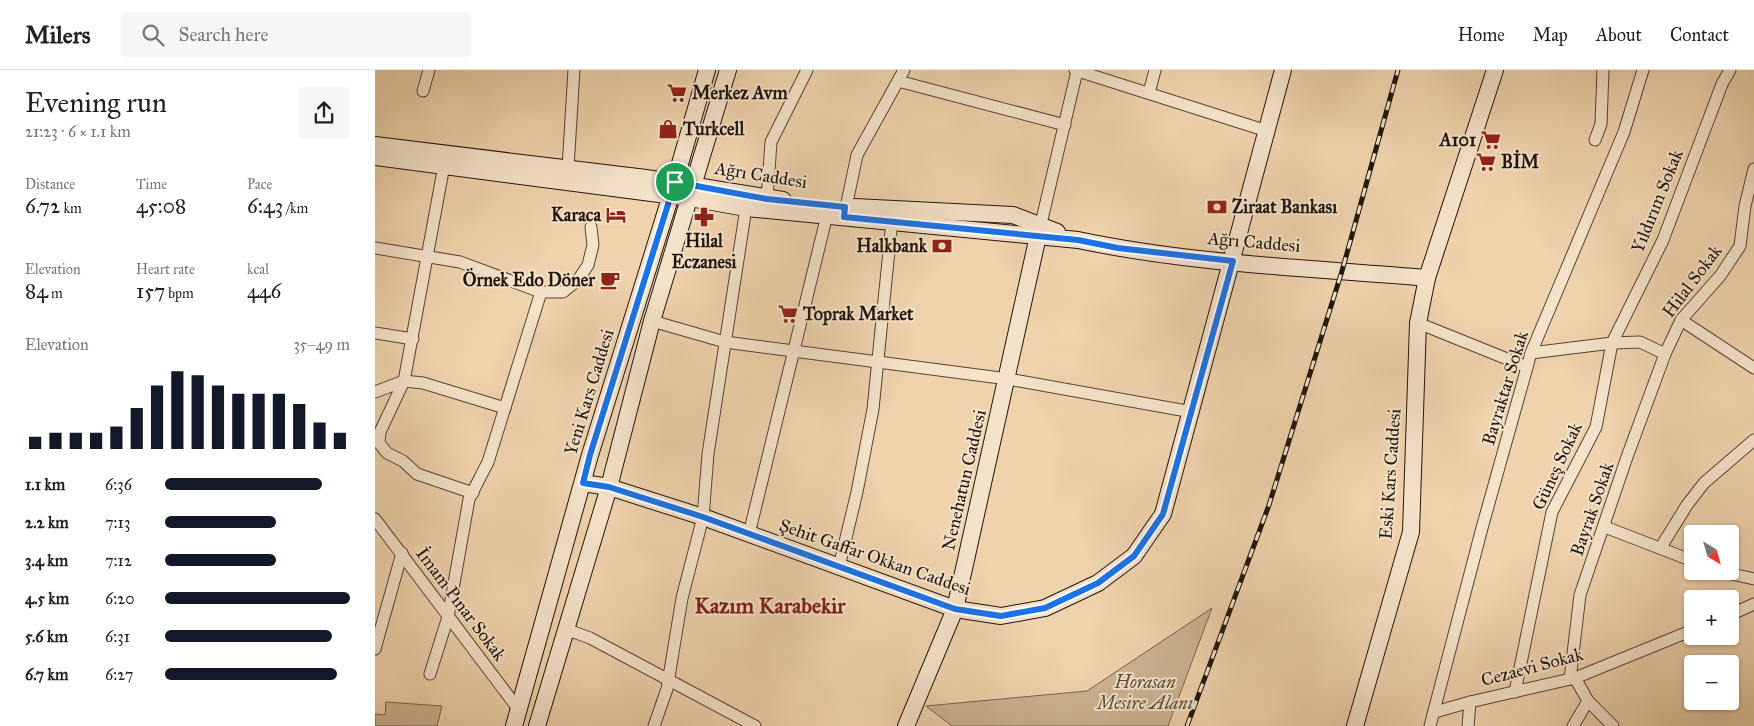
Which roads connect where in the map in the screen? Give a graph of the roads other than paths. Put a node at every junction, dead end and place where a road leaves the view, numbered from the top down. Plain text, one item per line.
1 (429, 70) edge
2 (574, 70) edge
3 (707, 70) edge
4 (728, 70) edge
5 (807, 70) edge
6 (904, 70) edge
7 (1076, 70) edge
8 (1155, 70) edge
9 (1283, 70) edge
10 (1495, 70) edge
11 (1603, 70) edge
12 (1643, 70) edge
13 (1730, 70) edge
14 (898, 81) junction
15 (423, 91) dead end
16 (1149, 93) junction
17 (1065, 125) junction
18 (1267, 131) junction
19 (1595, 140) dead end
20 (375, 145) edge
21 (375, 157) edge
22 (445, 160) junction
23 (568, 168) junction
24 (1754, 169) edge
25 (673, 189) junction
26 (692, 191) junction
27 (767, 199) junction
28 (746, 208) junction
29 (839, 213) junction
30 (892, 222) junction
31 (591, 227) dead end
32 (1040, 231) junction
33 (375, 248) edge
34 (429, 257) junction
35 (1233, 261) junction
36 (1427, 278) junction
37 (541, 292) junction
38 (1681, 320) junction
39 (652, 321) junction
40 (1418, 323) junction
41 (375, 334) edge
42 (413, 339) junction
43 (725, 342) junction
44 (1612, 344) junction
45 (794, 351) junction
46 (1531, 353) junction
47 (1665, 354) junction
48 (878, 362) junction
49 (1527, 367) junction
50 (1754, 368) edge
51 (1007, 379) junction
52 (405, 381) junction
53 (375, 392) edge
54 (505, 408) junction
55 (1191, 412) junction
56 (1754, 440) edge
57 (583, 483) junction
58 (609, 487) junction
59 (473, 493) junction
60 (703, 517) junction
61 (375, 519) edge
62 (1605, 526) junction
63 (749, 534) junction
64 (1661, 547) junction
65 (401, 553) junction
66 (1684, 557) edge
67 (839, 567) junction
68 (1739, 576) edge
69 (1754, 579) edge
70 (1754, 604) edge
71 (955, 609) junction
72 (1739, 611) edge
73 (448, 617) junction
74 (568, 630) junction
75 (1684, 634) edge
76 (375, 649) edge
77 (430, 674) dead end
78 (1572, 678) junction
79 (669, 680) junction
80 (1515, 692) junction
81 (1587, 701) junction
82 (1470, 702) junction
83 (519, 710) junction
84 (1435, 712) junction
85 (514, 726) edge
86 (537, 726) edge
87 (654, 726) edge
88 (755, 726) edge
89 (906, 726) edge
90 (1355, 726) edge
91 (1430, 726) edge
92 (1468, 726) edge
93 (1573, 726) edge
94 (1613, 726) edge

1 - 15 street
2 - 23 street
3 - 25 main road, Yeni Kars Caddesi
4 - 26 main road
5 - 27 street
6 - 14 street
7 - 16 street
7 - 17 street
8 - 16 street
9 - 18 main road, Şehit Gaffar Okkan Caddesi
10 - 36 main road, Eski Kars Caddesi
11 - 19 street
12 - 46 street, Bayraktar Sokak
13 - 44 street, Yıldırım Sokak
14 - 17 street
14 - 29 street
16 - 18 street
17 - 32 street
18 - 35 main road, Şehit Gaffar Okkan Caddesi
20 - 22 main road, Ağrı Caddesi
21 - 22 main road, Ağrı Caddesi
22 - 23 main road, Ağrı Caddesi
22 - 25 main road, Ağrı Caddesi
22 - 34 street
23 - 25 main road, Ağrı Caddesi
24 - 38 street, Hilal Sokak
25 - 26 main road, Ağrı Caddesi
25 - 57 main road, Yeni Kars Caddesi
26 - 27 main road, Ağrı Caddesi
26 - 28 main road, Ağrı Caddesi
26 - 39 main road
27 - 29 main road, Ağrı Caddesi
28 - 29 main road, Ağrı Caddesi
28 - 43 street
29 - 30 main road, Ağrı Caddesi
29 - 32 main road, Ağrı Caddesi
29 - 45 street
30 - 32 main road, Ağrı Caddesi
30 - 48 street
31 - 37 street
32 - 35 main road, Ağrı Caddesi
32 - 51 main road, Nenehatun Caddesi
33 - 34 street
34 - 37 street
34 - 42 street
35 - 36 main road, Ağrı Caddesi
35 - 55 main road, Şehit Gaffar Okkan Caddesi
36 - 40 main road, Eski Kars Caddesi
37 - 54 street
38 - 47 street, Hilal Sokak
38 - 50 street
39 - 43 street
39 - 58 main road
40 - 49 street
40 - 90 main road, Eski Kars Caddesi
41 - 42 street
42 - 52 street
43 - 45 street
43 - 60 street
44 - 46 street
44 - 47 street
44 - 80 street, Güneş Sokak
45 - 48 street
45 - 63 street
46 - 49 street, Bayraktar Sokak
47 - 62 street, Bayrak Sokak
48 - 51 street
48 - 67 street
49 - 84 street, Bayraktar Sokak
51 - 55 street
51 - 71 main road, Nenehatun Caddesi
52 - 53 street
52 - 54 street
52 - 59 street
54 - 59 street
55 - 71 main road, Şehit Gaffar Okkan Caddesi
56 - 64 street
57 - 58 main road, Şehit Gaffar Okkan Caddesi
57 - 83 main road, Yeni Kars Caddesi
58 - 60 main road, Şehit Gaffar Okkan Caddesi
58 - 74 main road
59 - 73 street
60 - 63 main road, Şehit Gaffar Okkan Caddesi
60 - 79 street
61 - 65 street, İmam Pınar Sokak
62 - 64 street
62 - 78 street, Bayrak Sokak
63 - 67 main road, Şehit Gaffar Okkan Caddesi
64 - 66 street
65 - 73 street, İmam Pınar Sokak
65 - 76 street
67 - 71 main road, Şehit Gaffar Okkan Caddesi
68 - 69 street
70 - 72 street
71 - 89 main road, Nenehatun Caddesi
73 - 77 street
73 - 83 street, İmam Pınar Sokak
74 - 79 street
74 - 86 main road
75 - 78 street, Cezaevi Sokak
78 - 80 street, Cezaevi Sokak
78 - 81 street
79 - 87 street
79 - 88 street
80 - 82 street, Cezaevi Sokak
81 - 93 street
81 - 94 street
82 - 84 street, Cezaevi Sokak
82 - 92 street
83 - 85 main road, Yeni Kars Caddesi
84 - 91 street, Bayraktar Sokak

